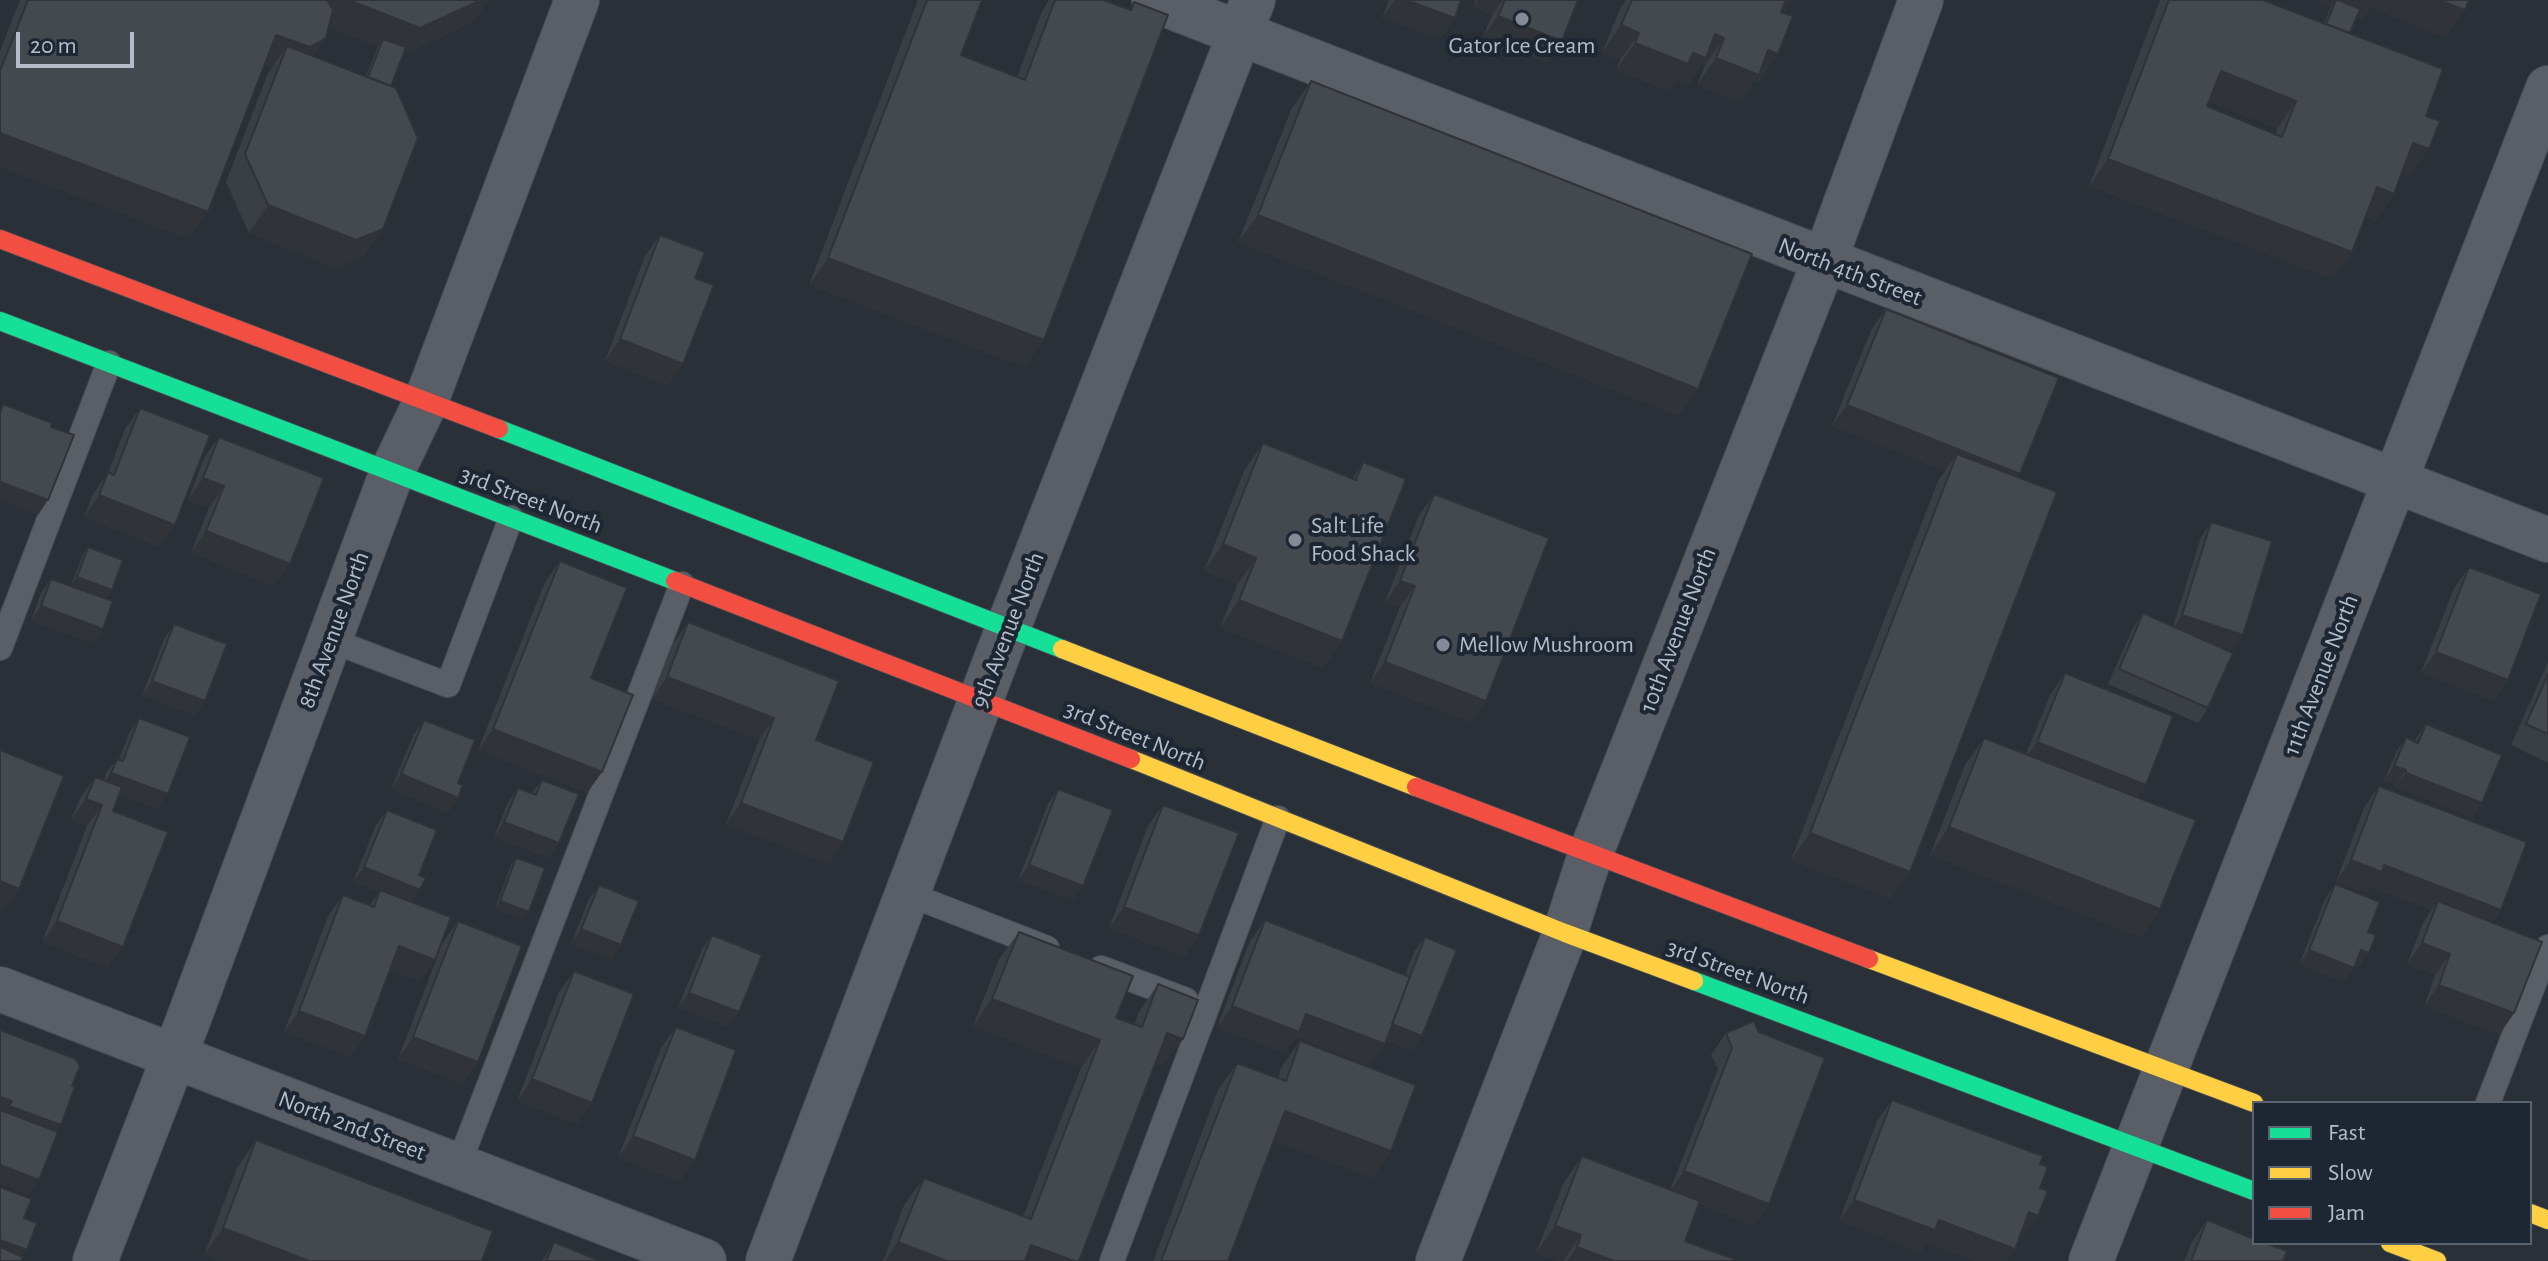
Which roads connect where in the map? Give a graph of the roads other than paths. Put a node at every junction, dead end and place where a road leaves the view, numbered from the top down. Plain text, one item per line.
1 (577, 0) edge
2 (1154, 0) edge
3 (1921, 0) edge
4 (1247, 16) edge
5 (2548, 88) edge
6 (0, 239) edge
7 (1824, 262) junction
8 (0, 321) edge
9 (109, 363) junction
10 (426, 401) junction
11 (392, 472) junction
12 (2396, 483) junction
13 (511, 518) junction
14 (2548, 540) edge
15 (682, 584) junction
16 (1008, 628) junction
17 (330, 640) junction
18 (0, 648) edge
19 (982, 700) junction
20 (1278, 818) junction
21 (1590, 855) junction
22 (908, 894) junction
23 (1565, 933) junction
24 (2548, 947) edge
25 (0, 989) edge
26 (1207, 1008) junction
27 (174, 1057) junction
28 (2168, 1069) junction
29 (2489, 1101) edge
30 (2252, 1102) edge
31 (2134, 1145) junction
32 (458, 1166) junction
33 (2252, 1190) edge
34 (2394, 1245) edge
35 (2426, 1259) edge
36 (95, 1261) edge
37 (704, 1261) edge
38 (768, 1261) edge
39 (1112, 1261) edge
40 (1438, 1261) edge
41 (2091, 1261) edge

1 - 10 street, 8th Avenue North
2 - 4 street, North 4th Street
3 - 7 street, 10th Avenue North
4 - 7 street, North 4th Street
4 - 16 street, 9th Avenue North
5 - 12 street, 11th Avenue North
6 - 10 main road
7 - 12 street, North 4th Street
7 - 21 street, 10th Avenue North
8 - 9 main road, 3rd Street North
9 - 11 main road, 3rd Street North
9 - 18 lane
10 - 11 street, 8th Avenue North
10 - 16 main road
11 - 13 main road, 3rd Street North
11 - 17 street, 8th Avenue North
12 - 14 street, North 4th Street
12 - 28 street, 11th Avenue North
13 - 15 main road, 3rd Street North
13 - 17 lane
15 - 19 main road, 3rd Street North
15 - 32 lane
16 - 19 street, 9th Avenue North
16 - 21 main road
17 - 27 street, 8th Avenue North
19 - 20 main road, 3rd Street North
19 - 22 street, 9th Avenue North
20 - 23 main road, 3rd Street North
20 - 26 lane
21 - 23 street, 10th Avenue North
21 - 28 main road
22 - 26 lane
22 - 38 street, 9th Avenue North
23 - 31 main road, 3rd Street North
23 - 40 street, 10th Avenue North
24 - 29 lane
25 - 27 street, North 2nd Street
26 - 39 lane
27 - 32 street, North 2nd Street
27 - 36 street, 8th Avenue North
28 - 30 main road
28 - 31 street, 11th Avenue North
31 - 33 main road, 3rd Street North
31 - 41 street, 11th Avenue North
32 - 37 street, North 2nd Street
34 - 35 main road

